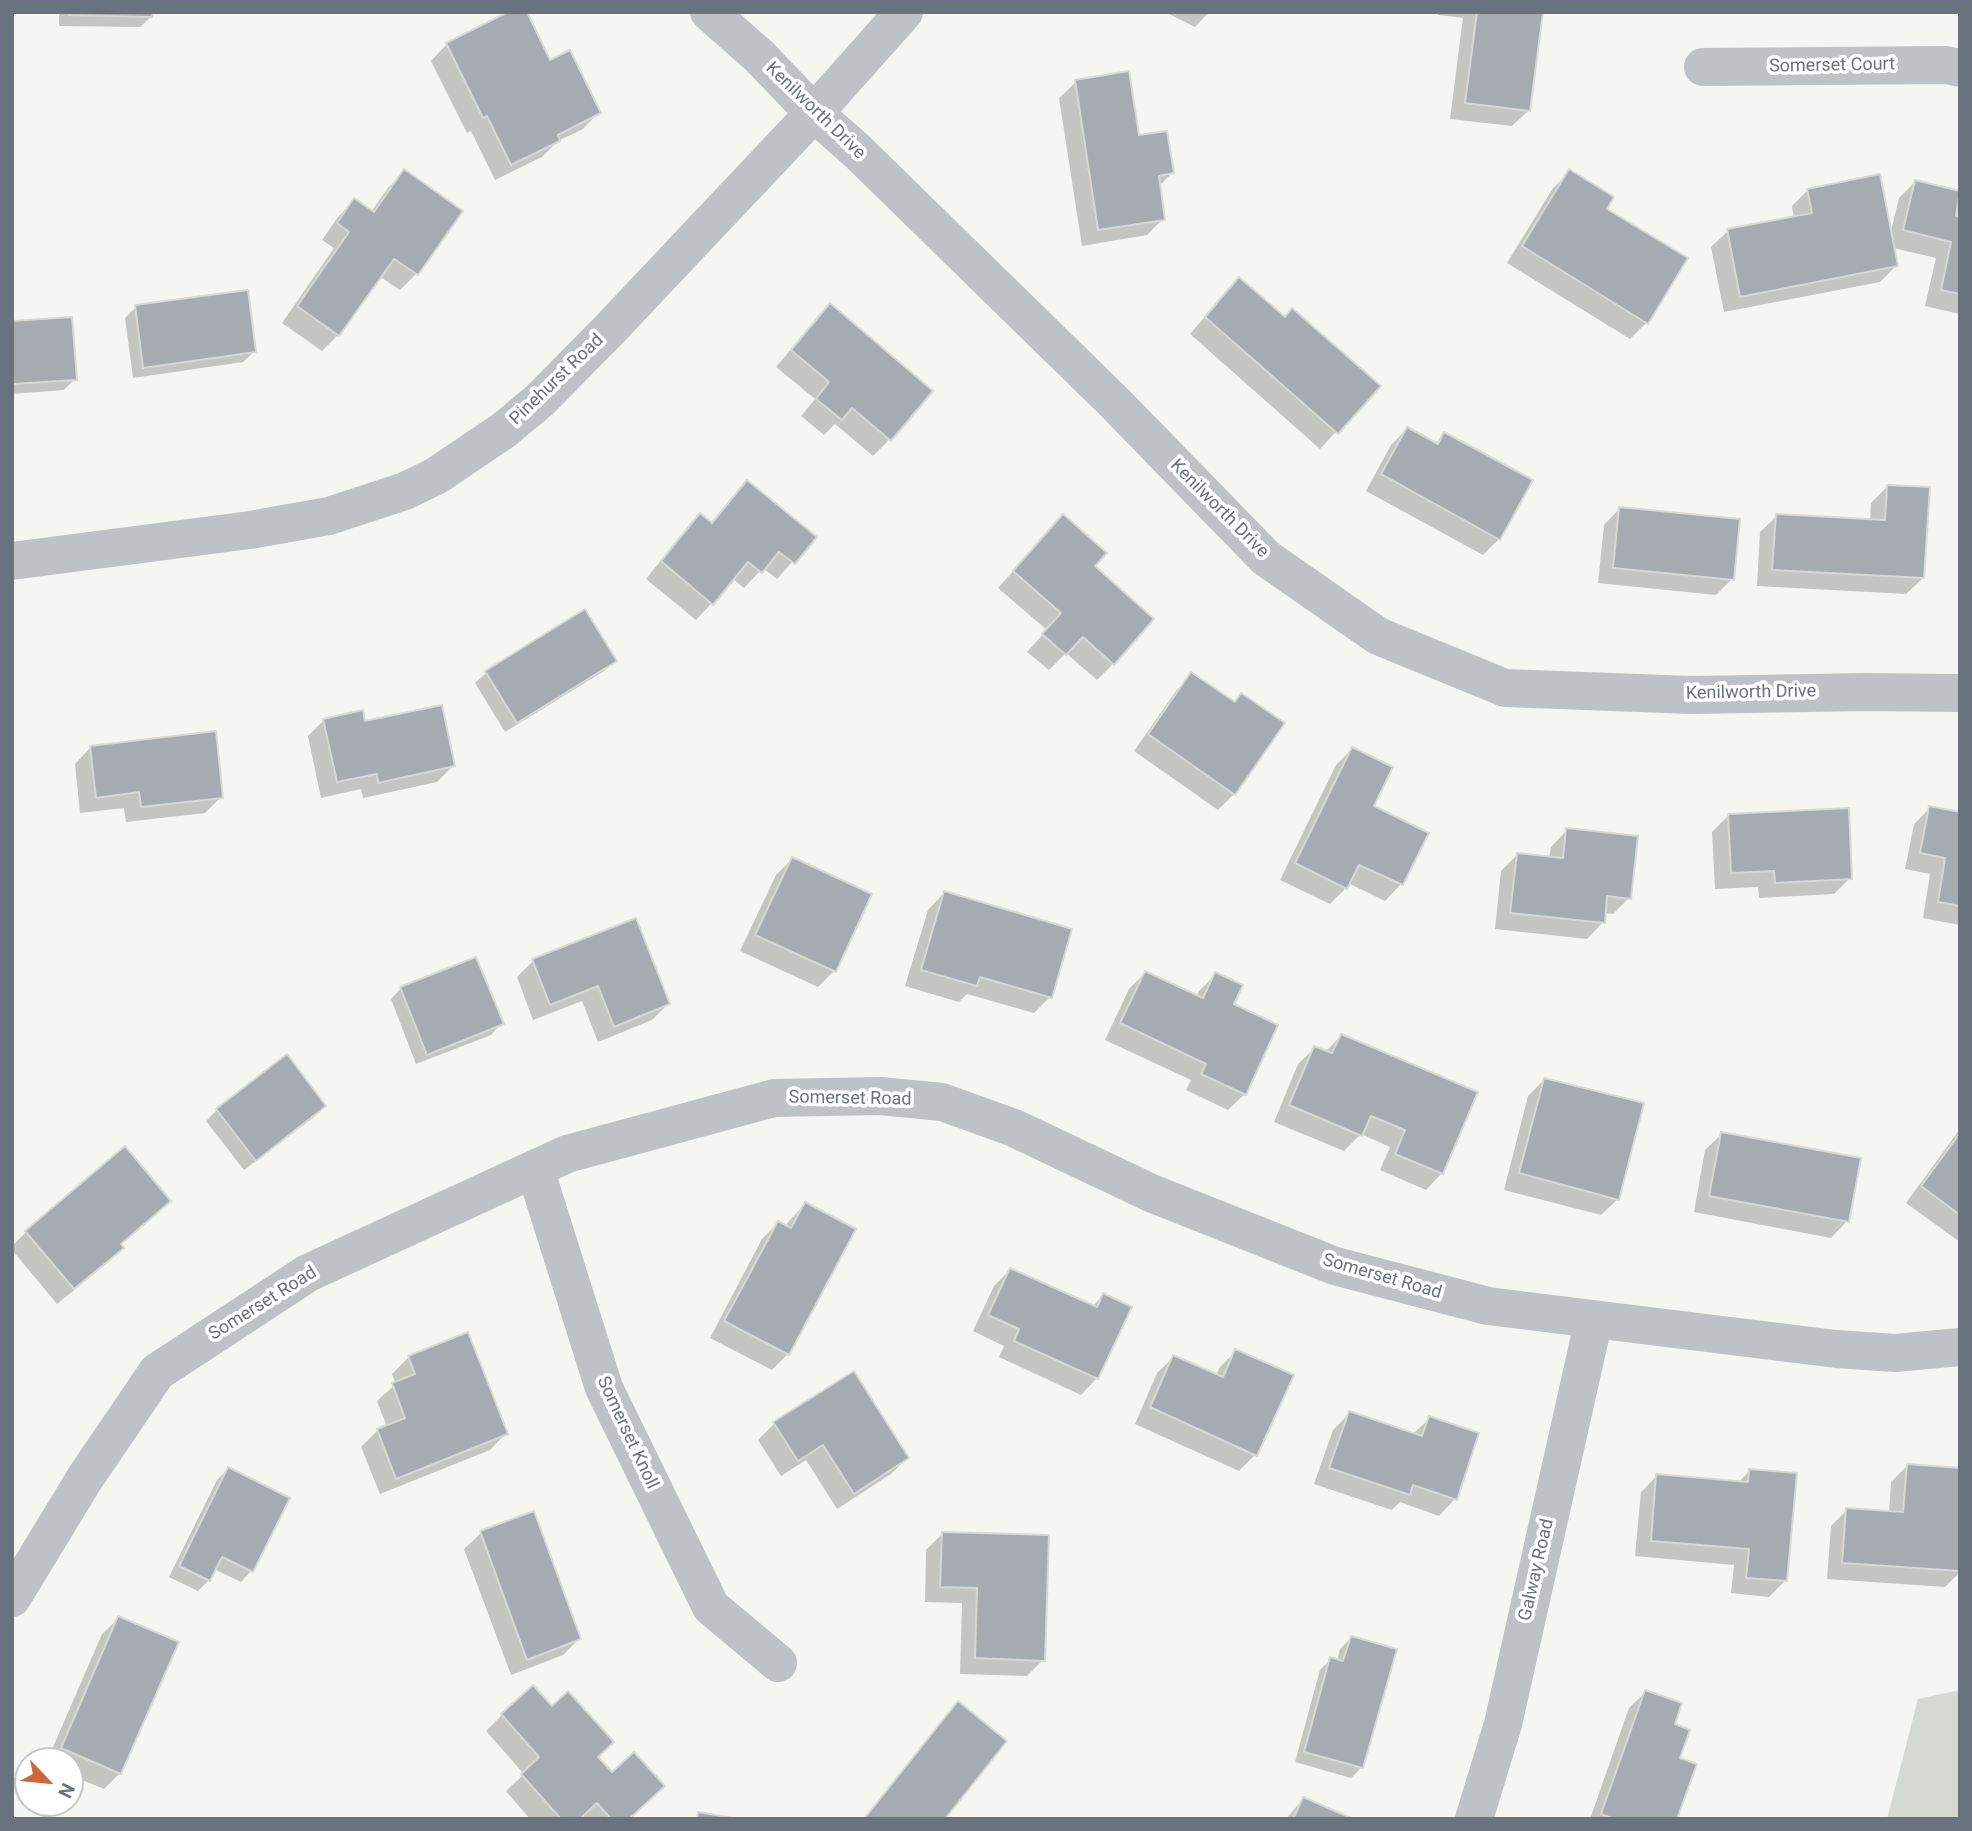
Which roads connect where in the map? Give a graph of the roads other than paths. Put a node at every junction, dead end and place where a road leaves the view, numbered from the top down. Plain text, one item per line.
1 (709, 12) edge
2 (904, 12) edge
3 (1703, 67) dead end
4 (1960, 68) edge
5 (814, 113) junction
6 (12, 561) edge
7 (1960, 693) edge
8 (536, 1169) junction
9 (1594, 1319) junction
10 (1960, 1347) edge
11 (12, 1598) edge
12 (778, 1663) dead end
13 (1474, 1819) edge

1 - 5 street, Kenilworth Drive
2 - 5 street, Pinehurst Road
3 - 4 street, Somerset Court
5 - 6 street, Pinehurst Road
5 - 7 street, Kenilworth Drive
8 - 9 street, Somerset Road
8 - 11 street, Somerset Road
8 - 12 street, Somerset Knoll
9 - 10 street, Somerset Road
9 - 13 street, Galway Road

